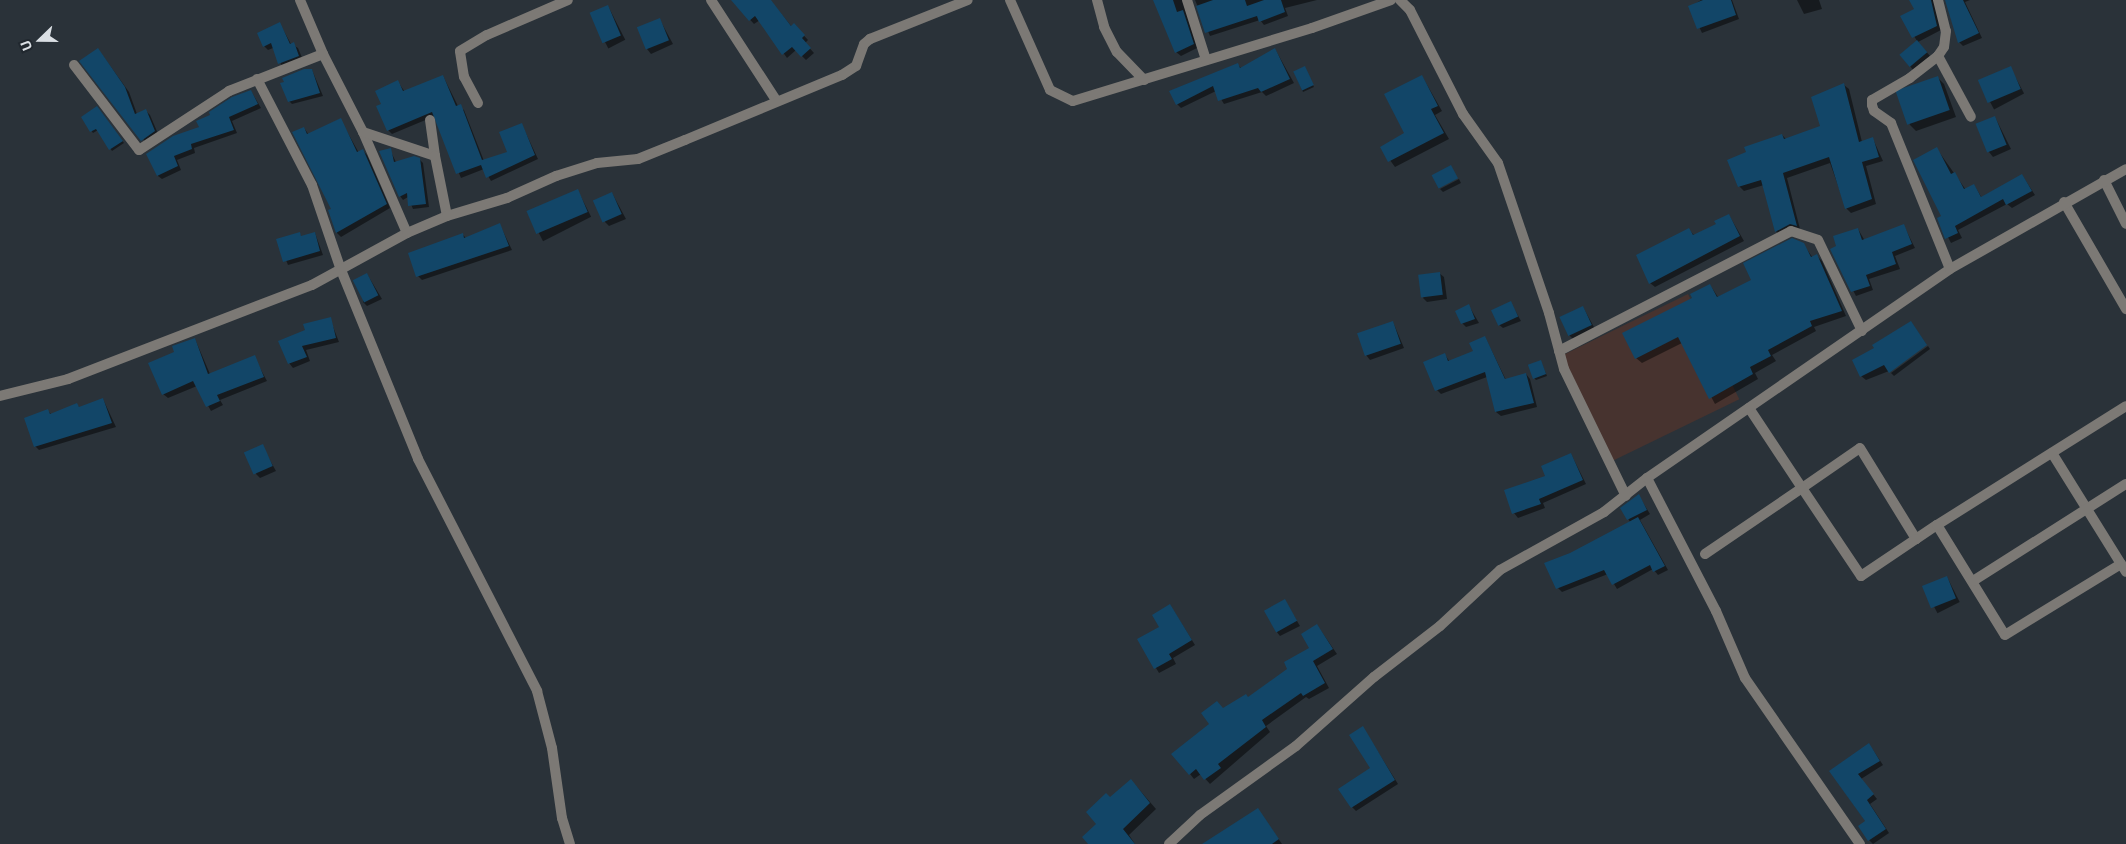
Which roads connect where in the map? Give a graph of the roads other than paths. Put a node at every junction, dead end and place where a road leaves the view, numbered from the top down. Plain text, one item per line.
1 (300, 0) edge
2 (568, 0) edge
3 (711, 0) edge
4 (968, 0) edge
5 (1010, 0) edge
6 (1097, 0) edge
7 (1187, 0) edge
8 (1391, 0) edge
9 (1400, 0) edge
10 (1938, 0) edge
11 (951, 2) edge
12 (323, 54) junction
13 (1938, 56) junction
14 (1206, 60) junction
15 (74, 66) dead end
16 (257, 78) junction
17 (1144, 80) junction
18 (776, 100) junction
19 (478, 103) dead end
20 (1971, 117) dead end
21 (430, 120) dead end
22 (363, 132) junction
23 (435, 156) junction
24 (2126, 169) edge
25 (2104, 180) junction
26 (2064, 202) junction
27 (447, 216) junction
28 (2126, 224) edge
29 (407, 233) junction
30 (1950, 269) junction
31 (341, 270) junction
32 (2126, 309) edge
33 (1862, 331) junction
34 (1560, 351) junction
35 (0, 396) edge
36 (2126, 406) edge
37 (1749, 408) junction
38 (2052, 453) junction
39 (1647, 478) junction
40 (2126, 484) edge
41 (1802, 488) junction
42 (1626, 496) junction
43 (2087, 509) junction
44 (1937, 525) junction
45 (1916, 539) junction
46 (1705, 554) dead end
47 (2124, 568) edge
48 (1972, 581) junction
49 (570, 844) edge
50 (1169, 844) edge
51 (1860, 844) edge

1 - 12 street
2 - 19 street
3 - 18 street
4 - 11 street
5 - 17 street
6 - 17 street
7 - 14 street
8 - 14 street
9 - 34 street
10 - 13 street
11 - 18 street
12 - 16 street
12 - 22 street
13 - 20 street
13 - 30 street
14 - 17 street
15 - 16 street
16 - 31 street
18 - 27 street
21 - 23 street
22 - 23 street
22 - 29 street
23 - 27 street
24 - 25 street
25 - 26 street
25 - 28 street
26 - 30 street
26 - 32 street
27 - 29 street
29 - 31 street
30 - 33 street
31 - 35 street
31 - 49 street
33 - 34 street
33 - 37 street
34 - 42 street
36 - 38 street
37 - 39 street
37 - 41 street
38 - 43 street
38 - 44 street
39 - 42 street
39 - 51 street
40 - 43 street
41 - 45 street
41 - 45 street
41 - 46 street
42 - 50 street
43 - 47 street
43 - 48 street
44 - 45 street
44 - 48 street
47 - 48 street

